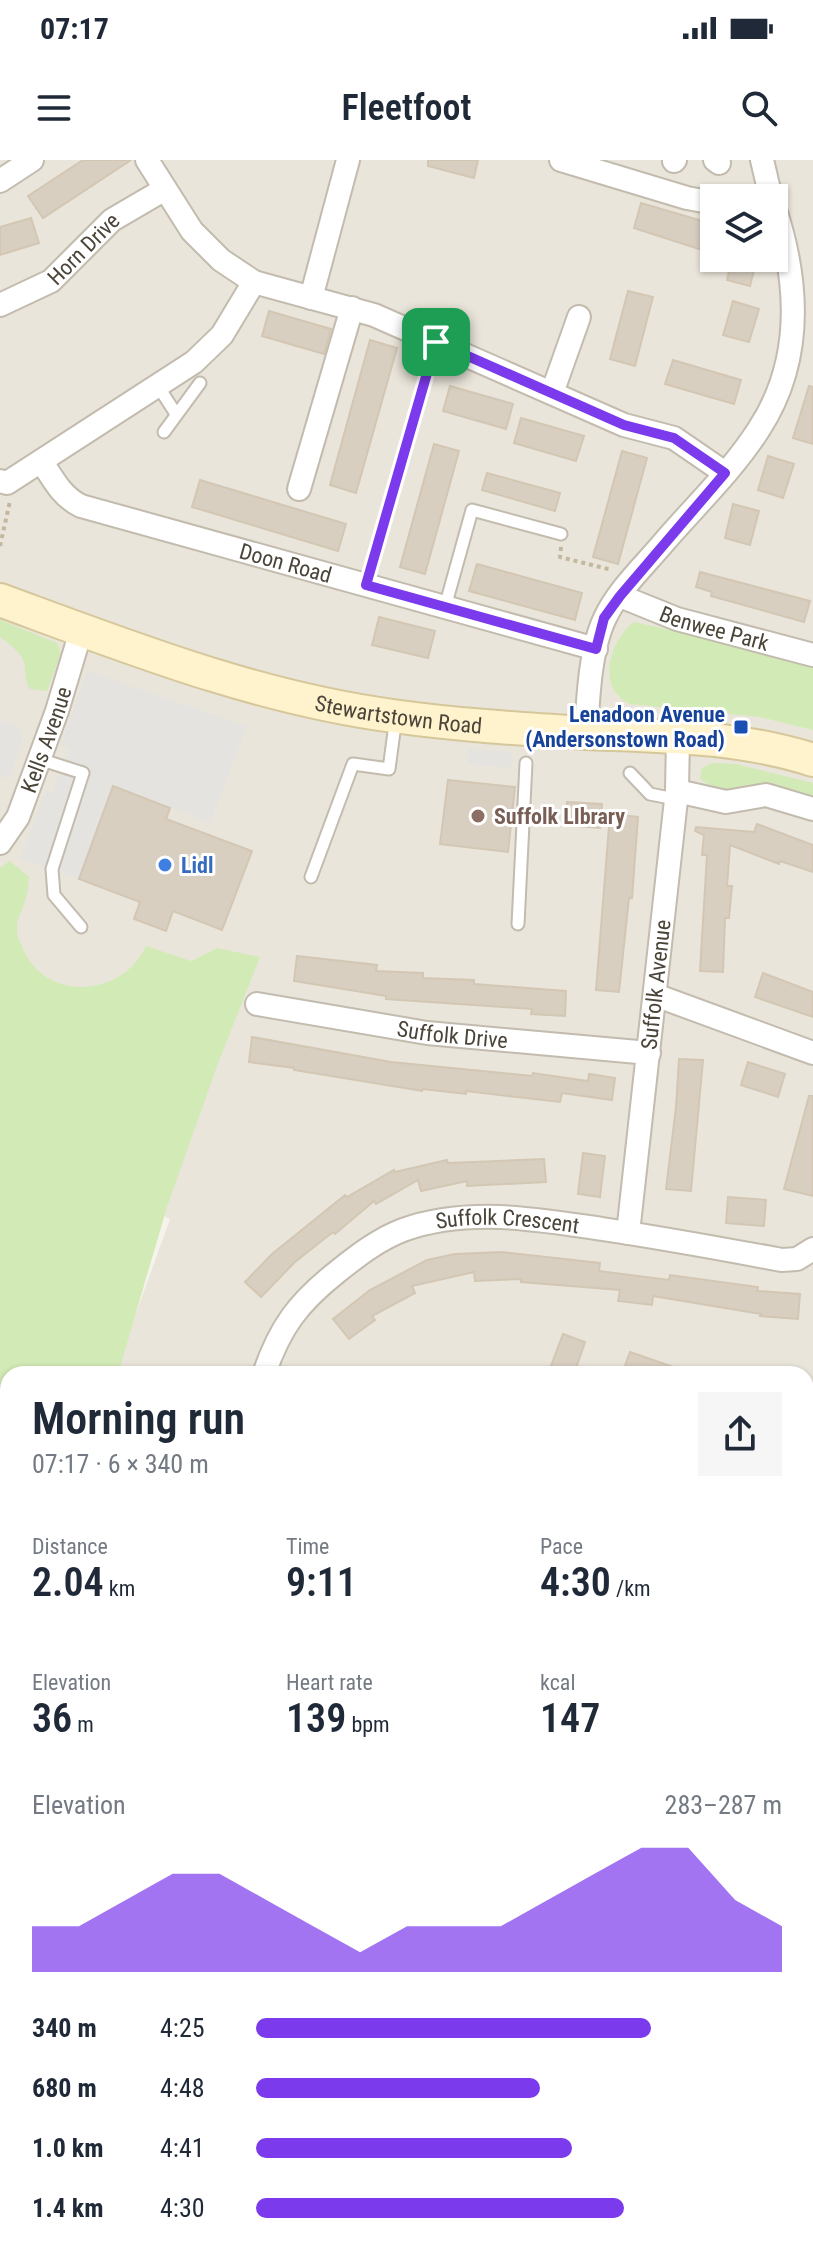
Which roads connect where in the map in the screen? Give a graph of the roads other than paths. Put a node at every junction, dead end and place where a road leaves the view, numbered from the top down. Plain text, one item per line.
1 (32, 160) edge
2 (147, 160) edge
3 (348, 160) edge
4 (561, 160) edge
5 (762, 160) edge
6 (0, 181) edge
7 (765, 184) edge
8 (165, 189) junction
9 (700, 200) edge
10 (788, 256) edge
11 (254, 282) junction
12 (311, 298) junction
13 (0, 305) edge
14 (352, 308) junction
15 (579, 317) dead end
16 (200, 383) dead end
17 (158, 386) junction
18 (552, 393) junction
19 (176, 414) junction
20 (164, 432) dead end
21 (42, 462) junction
22 (725, 473) junction
23 (3, 482) edge
24 (299, 489) dead end
25 (561, 534) road end
26 (626, 589) junction
27 (0, 600) edge
28 (445, 607) junction
29 (81, 631) junction
30 (596, 649) junction
31 (813, 655) edge
32 (396, 717) junction
33 (586, 733) junction
34 (678, 736) junction
35 (39, 759) junction
36 (813, 760) edge
37 (526, 763) dead end
38 (630, 773) dead end
39 (676, 795) junction
40 (813, 809) edge
41 (0, 843) edge
42 (311, 877) dead end
43 (518, 924) dead end
44 (81, 927) dead end
45 (655, 995) junction
46 (257, 1004) dead end
47 (649, 1053) junction
48 (813, 1053) edge
49 (628, 1233) junction
50 (813, 1249) edge
51 (267, 1366) edge

1 - 6 street
2 - 8 street
3 - 12 street
4 - 9 street
5 - 7 street
8 - 11 street
8 - 13 street, Horn Drive
10 - 22 street
11 - 12 street
11 - 17 street
12 - 14 street
14 - 18 street
14 - 24 street
15 - 18 street
16 - 19 lane
17 - 19 lane
17 - 21 street
18 - 22 street
19 - 20 lane
21 - 23 street
21 - 28 street, Doon Road
22 - 26 street
25 - 28 lane
26 - 30 street
26 - 31 street, Benwee Park
27 - 29 main road, Stewartstown Road
28 - 30 street, Doon Road
29 - 32 main road, Stewartstown Road
29 - 35 street, Kells Avenue
30 - 33 street
32 - 33 main road, Stewartstown Road
32 - 42 lane
33 - 34 main road, Stewartstown Road
34 - 36 main road, Stewartstown Road
34 - 39 street, Suffolk Avenue
35 - 41 street, Kells Avenue
35 - 44 lane
37 - 43 lane
38 - 39 lane
39 - 40 street
39 - 45 street, Suffolk Avenue
45 - 47 street, Suffolk Avenue
45 - 48 street
46 - 47 street, Suffolk Drive
47 - 49 street, Suffolk Avenue
49 - 50 street, Suffolk Crescent
49 - 51 street, Suffolk Crescent

